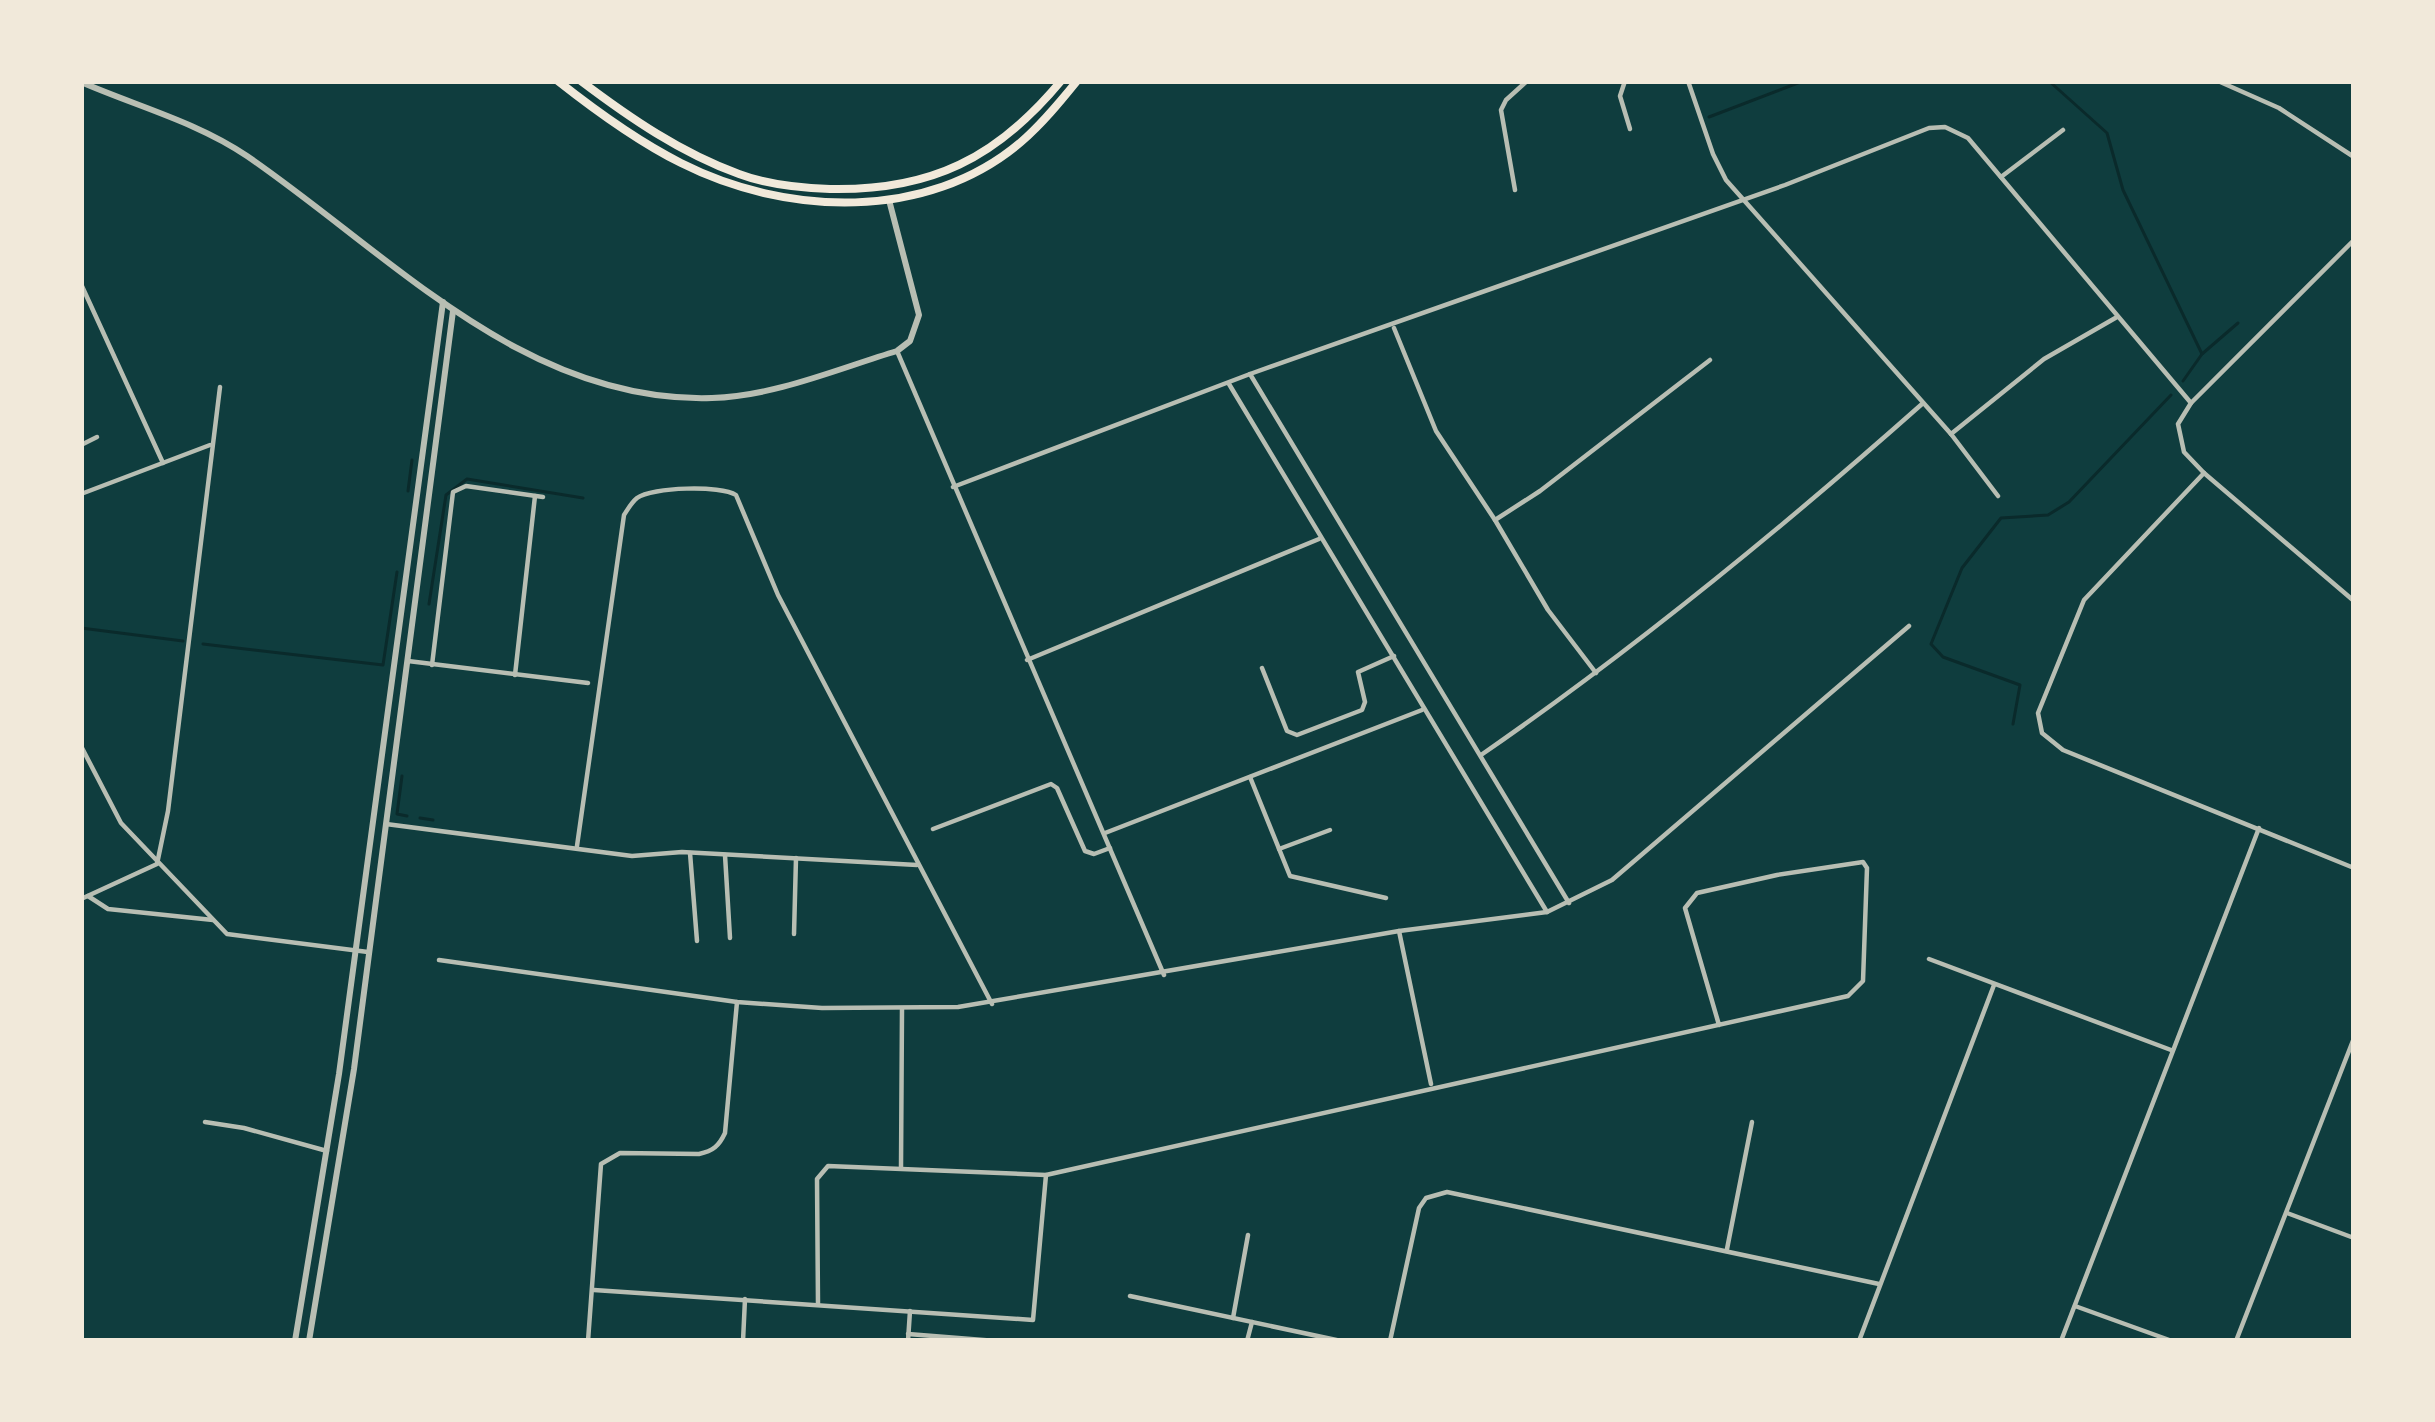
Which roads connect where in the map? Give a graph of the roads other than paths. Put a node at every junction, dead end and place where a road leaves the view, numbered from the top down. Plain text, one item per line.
1 (558, 81) edge
2 (581, 81) edge
3 (1061, 81) edge
4 (1077, 81) edge
5 (1527, 81) edge
6 (1624, 81) edge
7 (1688, 81) edge
8 (2218, 81) edge
9 (81, 82) edge
10 (1630, 129) dead end
11 (2063, 130) dead end
12 (2354, 157) edge
13 (2001, 177) junction
14 (1515, 190) dead end
15 (1743, 199) junction
16 (889, 200) junction
17 (2354, 240) edge
18 (81, 284) edge
19 (442, 302) junction
20 (453, 309) junction
21 (2117, 317) junction
22 (1394, 326) junction
23 (897, 351) junction
24 (1711, 360) dead end
25 (1250, 374) junction
26 (1228, 383) junction
27 (220, 387) dead end
28 (2191, 403) junction
29 (1922, 404) junction
30 (1952, 434) junction
31 (97, 436) dead end
32 (81, 445) edge
33 (211, 445) junction
34 (163, 463) junction
35 (2204, 473) junction
36 (953, 488) junction
37 (81, 494) edge
38 (535, 496) junction
39 (1998, 496) dead end
40 (543, 497) dead end
41 (1496, 520) junction
42 (1319, 539) junction
43 (2354, 601) edge
44 (1909, 626) dead end
45 (1394, 656) junction
46 (1027, 660) junction
47 (408, 661) junction
48 (432, 665) junction
49 (1262, 668) dead end
50 (1596, 673) junction
51 (515, 675) junction
52 (588, 683) dead end
53 (1422, 710) junction
54 (81, 746) edge
55 (1480, 756) junction
56 (1250, 777) junction
57 (386, 824) junction
58 (2259, 828) junction
59 (933, 829) dead end
60 (1330, 830) dead end
61 (1105, 833) junction
62 (577, 845) junction
63 (1111, 848) junction
64 (1279, 849) junction
65 (690, 853) junction
66 (724, 854) junction
67 (796, 859) junction
68 (157, 864) junction
69 (917, 865) junction
70 (2354, 868) edge
71 (84, 897) edge
72 (1386, 898) dead end
73 (1569, 903) junction
74 (1547, 912) junction
75 (213, 920) junction
76 (1399, 932) junction
77 (794, 934) dead end
78 (730, 938) dead end
79 (697, 940) dead end
80 (355, 950) junction
81 (368, 952) junction
82 (1929, 959) dead end
83 (439, 960) dead end
84 (1164, 975) junction
85 (1994, 985) junction
86 (737, 1002) junction
87 (992, 1004) junction
88 (902, 1009) junction
89 (1719, 1024) junction
90 (2354, 1038) edge
91 (2171, 1050) junction
92 (1431, 1086) junction
93 (206, 1122) dead end
94 (1752, 1122) dead end
95 (327, 1151) junction
96 (901, 1168) junction
97 (1046, 1175) junction
98 (2287, 1213) junction
99 (1248, 1235) dead end
100 (2354, 1238) edge
101 (1727, 1249) junction
102 (1879, 1284) junction
103 (593, 1289) junction
104 (1130, 1296) dead end
105 (745, 1299) junction
106 (818, 1304) junction
107 (2075, 1306) junction
108 (910, 1311) junction
109 (1233, 1318) junction
110 (1252, 1322) junction
111 (1289, 1330) junction
112 (908, 1338) edge
113 (296, 1341) edge
114 (309, 1341) edge
115 (588, 1341) edge
116 (743, 1341) edge
117 (996, 1341) edge
118 (1247, 1341) edge
119 (1286, 1341) edge
120 (1341, 1341) edge
121 (1390, 1341) edge
122 (1859, 1341) edge
123 (2061, 1341) edge
124 (2172, 1341) edge
125 (2236, 1341) edge

1 - 16 main road
2 - 3 main road
4 - 16 main road
5 - 14 street
6 - 10 street
7 - 15 street
8 - 12 street
9 - 19 street
11 - 13 street
13 - 15 street
13 - 21 street
15 - 22 street
15 - 29 street
16 - 23 street
17 - 28 street
18 - 34 street
19 - 20 street
19 - 80 street
20 - 23 street
20 - 47 street
21 - 28 street
21 - 30 street
22 - 25 street
22 - 41 street
23 - 36 street
24 - 41 street
25 - 26 street
25 - 55 street
26 - 36 street
26 - 42 street
27 - 33 street
28 - 35 street
29 - 30 street
29 - 50 street
30 - 39 street
31 - 32 street
33 - 34 street
33 - 68 street
34 - 37 street
35 - 43 street
35 - 58 street
36 - 46 street
38 - 40 street
38 - 48 street
38 - 51 street
41 - 50 street
42 - 45 street
42 - 46 street
44 - 73 street
45 - 49 street
45 - 53 street
46 - 61 street
47 - 48 street
47 - 57 street
48 - 51 street
50 - 55 street
51 - 52 street
53 - 56 street
53 - 74 street
54 - 68 street
55 - 73 street
56 - 61 street
56 - 64 street
57 - 62 street
57 - 81 street
58 - 70 street
58 - 91 street
59 - 63 street
60 - 64 street
61 - 63 street
62 - 65 street
62 - 69 street
63 - 84 street
64 - 72 street
65 - 66 street
65 - 79 street
66 - 67 street
66 - 78 street
67 - 69 street
67 - 77 street
68 - 71 street
68 - 75 street
69 - 87 street
71 - 75 street
73 - 74 street
74 - 76 street
75 - 80 street
76 - 84 street
76 - 92 street
80 - 81 street
80 - 95 street
81 - 114 street
82 - 85 street
83 - 86 street
84 - 87 street
85 - 91 street
85 - 102 street
86 - 88 street
86 - 103 street
87 - 88 street
88 - 96 street
89 - 89 street
89 - 92 street
90 - 98 street
91 - 107 street
92 - 97 street
93 - 95 street
94 - 101 street
95 - 113 street
96 - 97 street
96 - 106 street
97 - 108 street
98 - 100 street
98 - 125 street
99 - 109 street
101 - 102 street
101 - 121 street
102 - 122 street
103 - 105 street
103 - 115 street
104 - 109 street
105 - 106 street
105 - 116 street
106 - 108 street
107 - 123 street
107 - 124 street
108 - 112 street
109 - 110 street
110 - 111 street
110 - 118 street
111 - 119 street
111 - 120 street
112 - 117 street

